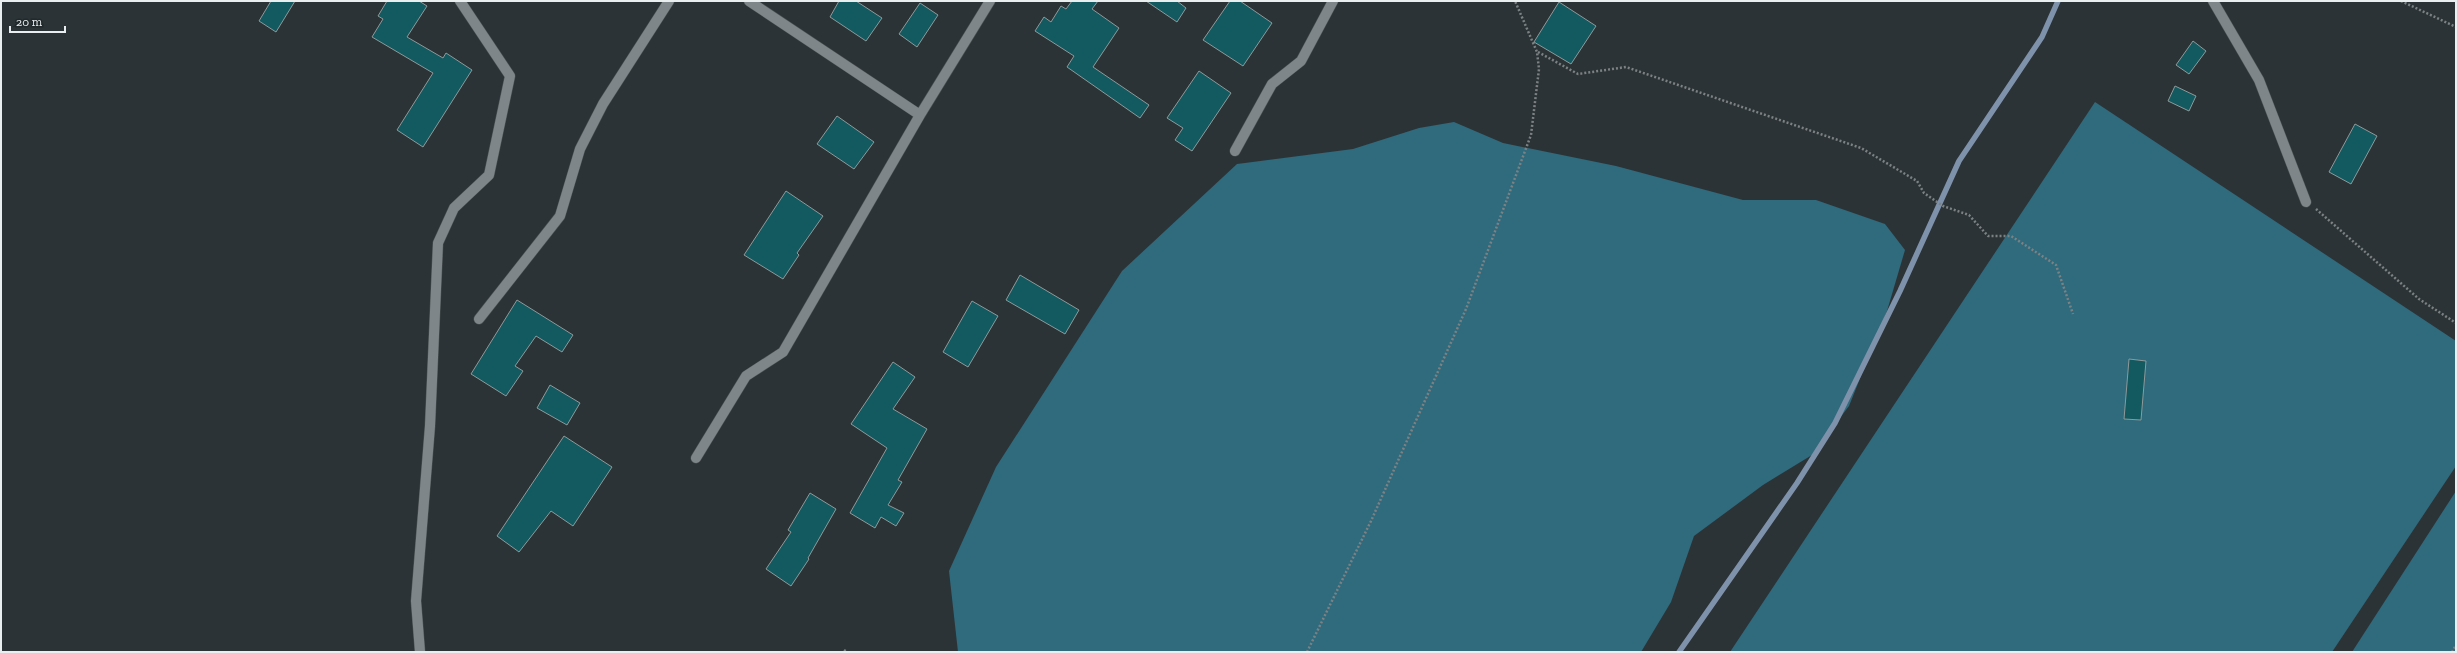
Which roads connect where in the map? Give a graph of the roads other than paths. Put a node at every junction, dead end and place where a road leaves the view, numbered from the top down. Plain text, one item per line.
1 (460, 1) edge
2 (669, 1) edge
3 (749, 1) edge
4 (990, 1) edge
5 (1333, 1) edge
6 (2213, 1) edge
7 (920, 115) junction
8 (1235, 151) dead end
9 (2306, 202) road end
10 (479, 318) dead end
11 (696, 458) dead end
12 (420, 652) edge

1 - 12 street
2 - 10 street
3 - 7 street
4 - 7 street
5 - 8 street
6 - 9 street
7 - 11 street

